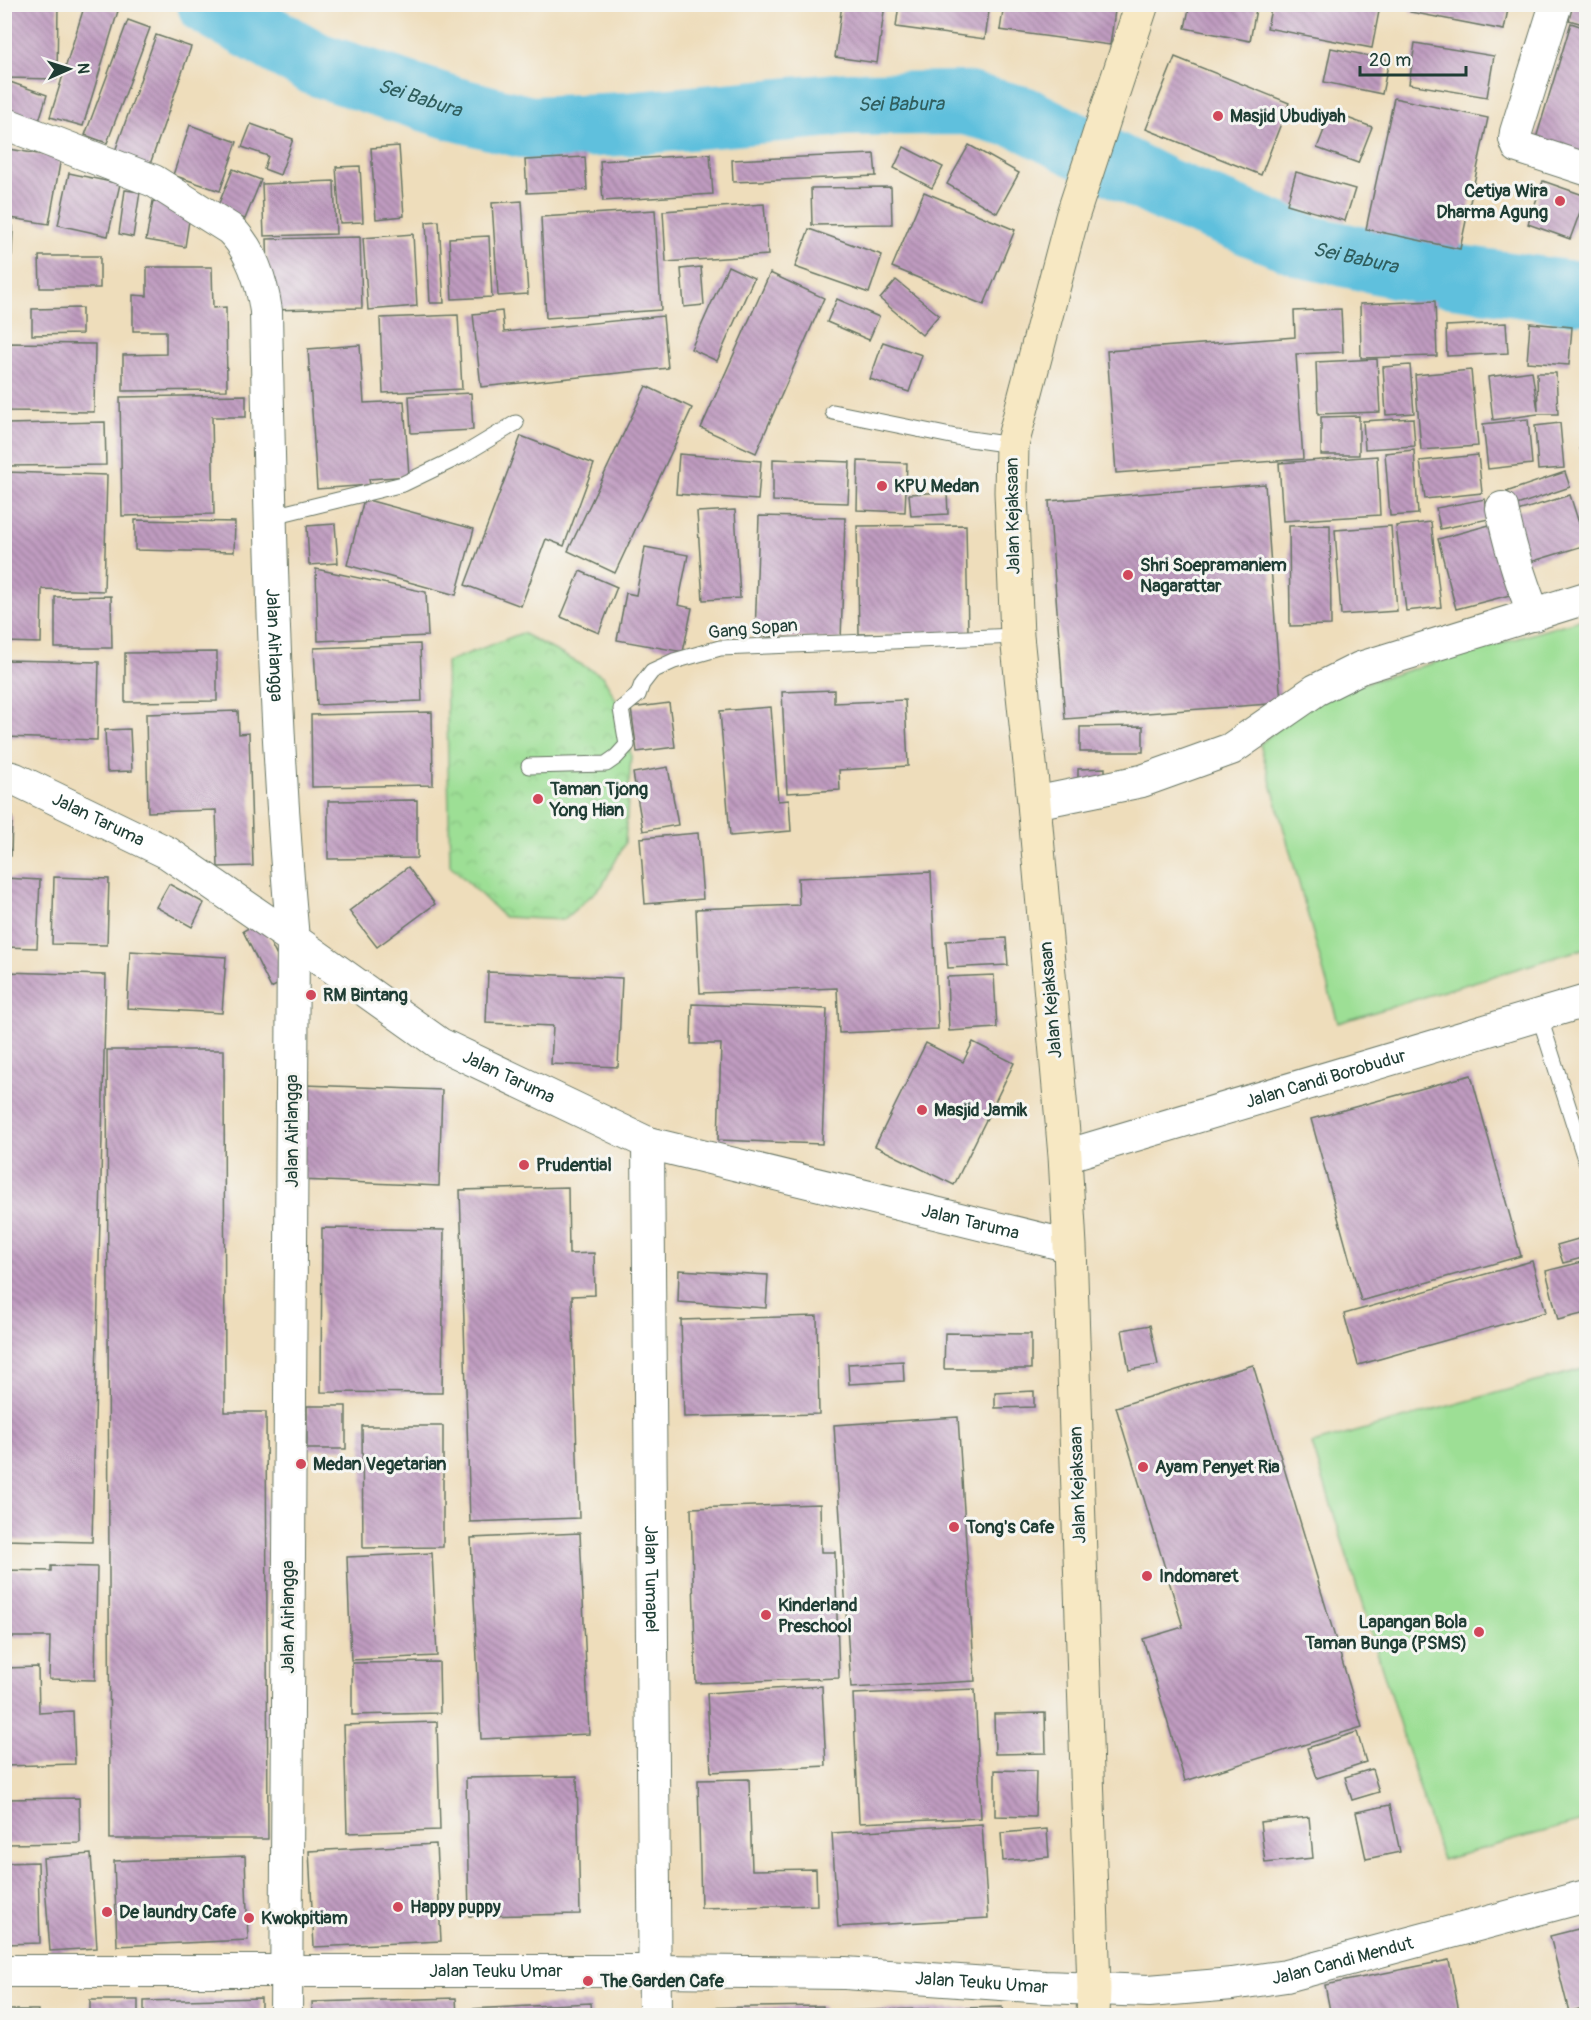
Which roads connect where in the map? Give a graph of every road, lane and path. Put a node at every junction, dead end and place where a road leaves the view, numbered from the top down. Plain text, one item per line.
1 (1142, 4) edge
2 (1556, 4) edge
3 (4, 123) edge
4 (1587, 169) edge
5 (833, 412) dead end
6 (516, 423) dead end
7 (1012, 445) junction
8 (1502, 508) dead end
9 (269, 517) junction
10 (1587, 598) edge
11 (1534, 615) junction
12 (1017, 636) junction
13 (529, 766) dead end
14 (4, 776) edge
15 (1034, 803) junction
16 (293, 939) junction
17 (1587, 1000) edge
18 (1539, 1015) junction
19 (648, 1143) junction
20 (1065, 1156) junction
21 (1587, 1162) edge
22 (1070, 1246) junction
23 (1587, 1896) edge
24 (286, 1970) junction
25 (4, 1971) edge
26 (655, 1971) junction
27 (1093, 2002) edge
28 (286, 2016) edge
29 (655, 2016) edge

1 - 7 main road, Jalan Kejaksaan
2 - 4 street
3 - 9 street, Jalan Airlangga
5 - 7 lane
6 - 9 lane
7 - 12 main road, Jalan Kejaksaan
8 - 11 street
9 - 16 street, Jalan Airlangga
10 - 11 street
11 - 15 street
12 - 13 lane, Gang Sopan
12 - 15 main road, Jalan Kejaksaan
14 - 16 street, Jalan Taruma
15 - 20 main road, Jalan Kejaksaan
16 - 19 street, Jalan Taruma
16 - 24 street, Jalan Airlangga
17 - 18 street, Jalan Candi Borobudur
18 - 20 street, Jalan Candi Borobudur
18 - 21 lane
19 - 22 street, Jalan Taruma
19 - 26 street, Jalan Tumapel
20 - 22 main road, Jalan Kejaksaan
22 - 27 main road, Jalan Kejaksaan
23 - 27 street, Jalan Candi Mendut
24 - 25 street, Jalan Teuku Umar
24 - 26 street, Jalan Teuku Umar
24 - 28 street, Jalan Airlangga
26 - 27 street, Jalan Teuku Umar
26 - 29 street, Jalan Tumapel

